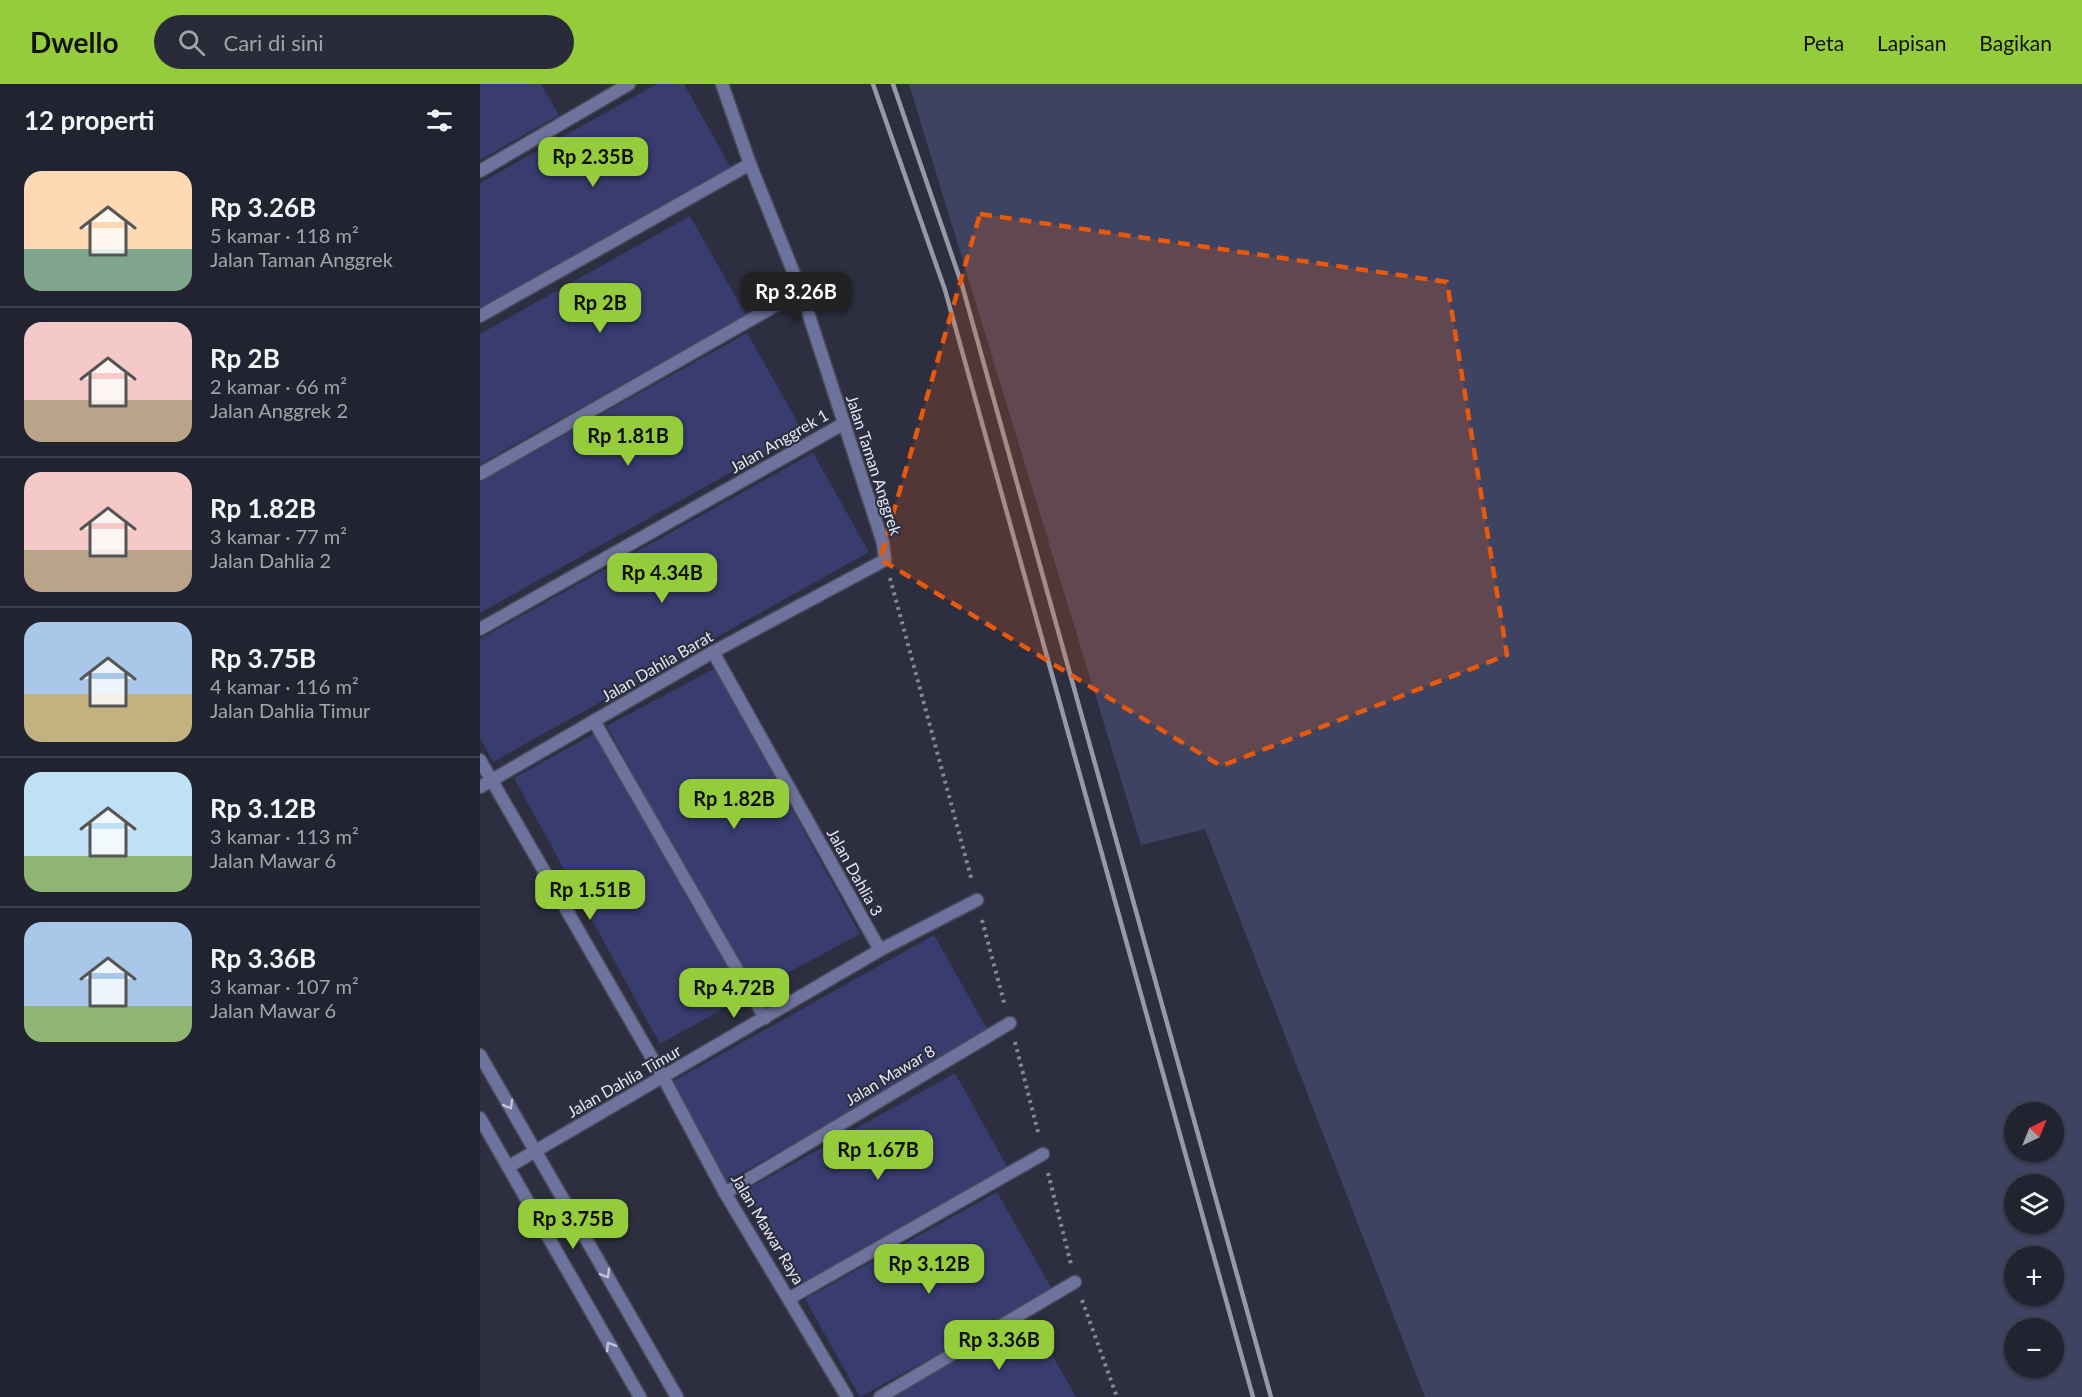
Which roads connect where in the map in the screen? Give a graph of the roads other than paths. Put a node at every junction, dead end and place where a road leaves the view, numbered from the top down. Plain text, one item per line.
1 (629, 84) edge
2 (722, 84) edge
3 (750, 164) junction
4 (480, 171) edge
5 (801, 291) junction
6 (480, 316) edge
7 (843, 424) junction
8 (480, 474) edge
9 (885, 560) joint
10 (480, 629) edge
11 (713, 652) junction
12 (594, 721) junction
13 (480, 760) edge
14 (492, 780) junction
15 (480, 787) edge
16 (977, 900) road end
17 (880, 950) junction
18 (765, 1018) junction
19 (1010, 1023) dead end
20 (480, 1055) edge
21 (663, 1077) junction
22 (480, 1118) edge
23 (536, 1152) junction
24 (1043, 1154) dead end
25 (508, 1167) junction
26 (725, 1193) junction
27 (1075, 1282) dead end
28 (790, 1298) junction
29 (640, 1397) edge
30 (677, 1397) edge
31 (848, 1397) edge
32 (880, 1397) edge

1 - 4 street
2 - 3 street, Jalan Taman Anggrek
3 - 5 street, Jalan Taman Anggrek
3 - 6 street
5 - 7 street, Jalan Taman Anggrek
5 - 8 street
7 - 9 street, Jalan Taman Anggrek
7 - 10 street, Jalan Anggrek 1
9 - 11 street, Jalan Dahlia Barat
11 - 12 street, Jalan Dahlia Barat
11 - 17 street, Jalan Dahlia 3
12 - 14 street, Jalan Dahlia Barat
12 - 18 street
13 - 14 street, Jalan Mawar Raya
14 - 15 street, Jalan Dahlia Barat
14 - 21 street, Jalan Mawar Raya
16 - 17 street, Jalan Dahlia Timur
17 - 18 street, Jalan Dahlia Timur
18 - 21 street, Jalan Dahlia Timur
19 - 26 street, Jalan Mawar 8
20 -> 23 street
21 - 23 street, Jalan Dahlia Timur
21 - 26 street, Jalan Mawar Raya
22 - 25 street
23 - 25 street, Jalan Dahlia Timur
23 -> 30 street
24 - 28 street
29 -> 25 street
26 - 28 street, Jalan Mawar Raya
27 - 32 street
28 - 31 street, Jalan Mawar Raya

